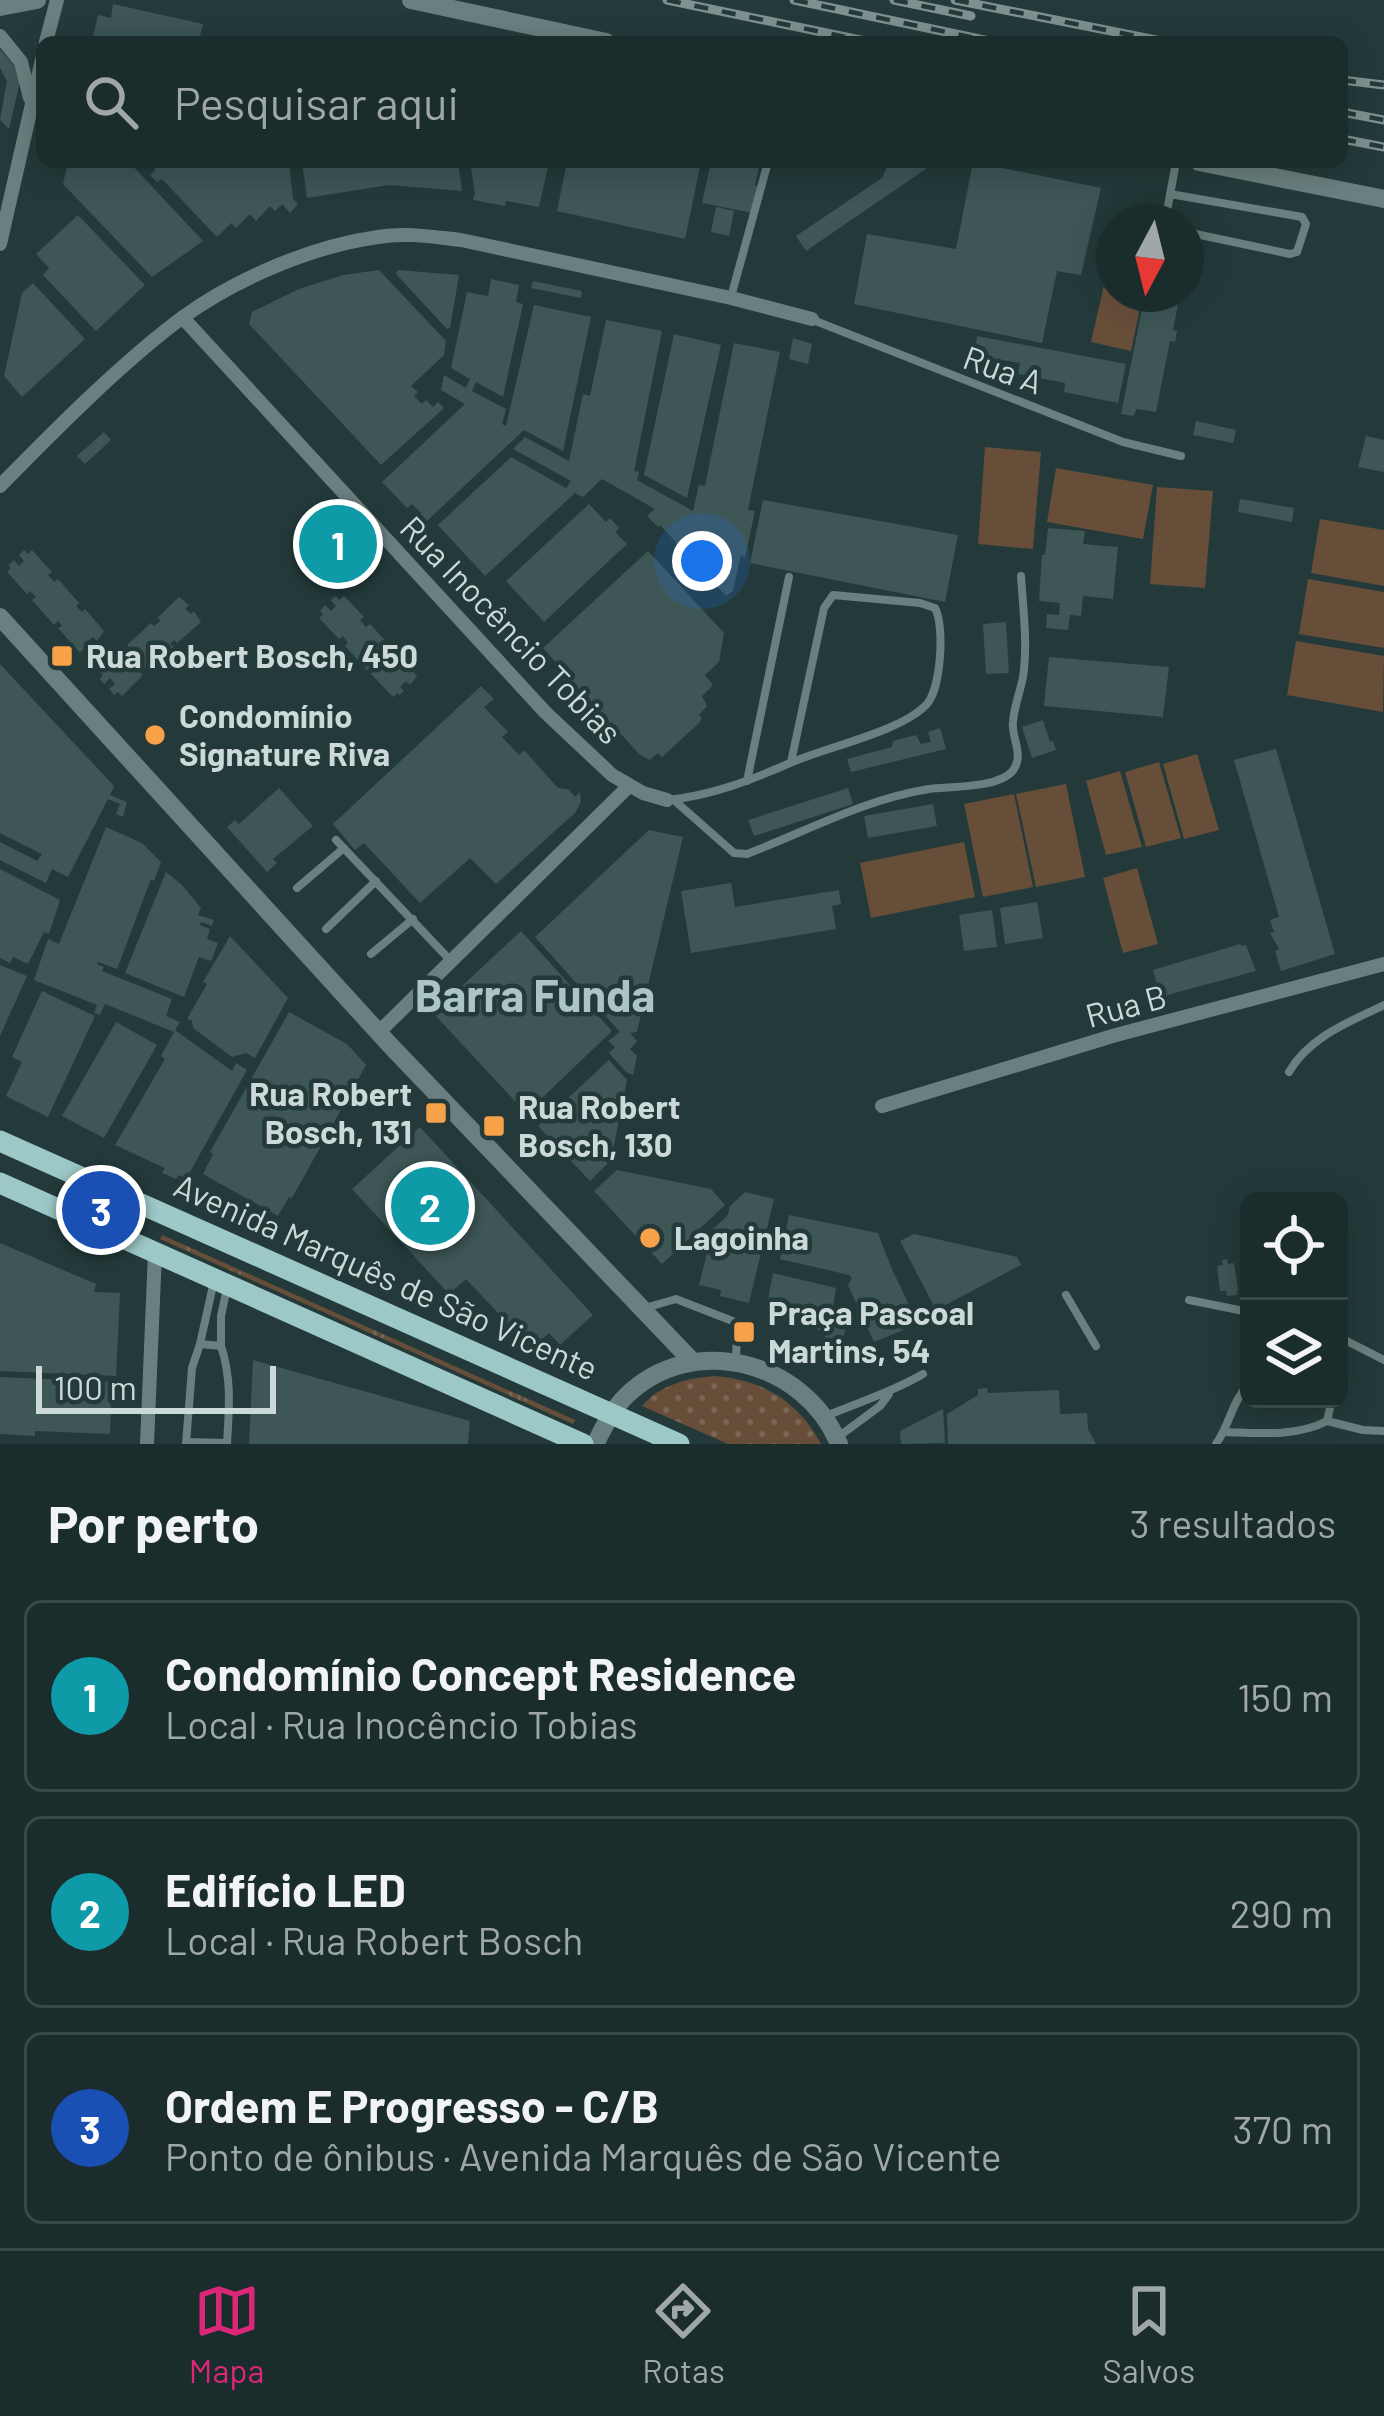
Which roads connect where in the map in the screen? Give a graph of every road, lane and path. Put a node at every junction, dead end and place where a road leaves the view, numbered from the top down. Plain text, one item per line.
1 (37, 0) edge
2 (57, 0) edge
3 (411, 0) edge
4 (0, 7) edge
5 (0, 36) edge
6 (48, 36) edge
7 (578, 36) edge
8 (36, 84) edge
9 (31, 104) junction
10 (766, 168) edge
11 (1175, 168) edge
12 (1229, 168) edge
13 (1170, 194) junction
14 (1384, 199) edge
15 (1168, 204) edge
16 (1204, 236) edge
17 (0, 244) edge
18 (731, 298) junction
19 (182, 318) junction
20 (812, 319) joint
21 (1181, 456) dead end
22 (1, 485) edge
23 (1021, 576) dead end
24 (789, 578) dead end
25 (0, 617) edge
26 (791, 762) junction
27 (747, 781) junction
28 (628, 786) junction
29 (670, 800) junction
30 (376, 881) junction
31 (297, 889) dead end
32 (413, 919) junction
33 (326, 929) dead end
34 (371, 954) dead end
35 (451, 961) junction
36 (1384, 964) edge
37 (1384, 1005) edge
38 (378, 1033) junction
39 (1289, 1072) dead end
40 (882, 1106) dead end
41 (0, 1141) edge
42 (0, 1183) edge
43 (155, 1252) junction
44 (221, 1282) junction
45 (1066, 1295) dead end
46 (1189, 1300) dead end
47 (643, 1309) junction
48 (1240, 1310) edge
49 (1348, 1342) edge
50 (200, 1344) junction
51 (221, 1346) junction
52 (1096, 1346) dead end
53 (1384, 1360) edge
54 (694, 1362) junction
55 (736, 1362) junction
56 (922, 1374) dead end
57 (889, 1394) junction
58 (1240, 1396) edge
59 (1330, 1408) edge
60 (611, 1414) junction
61 (825, 1417) junction
62 (1327, 1420) junction
63 (1384, 1431) edge
64 (1224, 1432) junction
65 (838, 1441) edge
66 (187, 1443) edge
67 (227, 1443) edge
68 (147, 1444) edge
69 (583, 1444) edge
70 (595, 1444) edge
71 (679, 1444) edge
72 (1216, 1444) edge

1 - 4 street
2 - 6 street
3 - 7 street
5 - 9 street
8 - 9 street
9 - 17 street
10 - 18 lane
11 - 13 lane
12 - 14 street
13 - 15 lane
13 - 16 lane
18 - 19 street
18 - 20 street
19 - 22 street
19 - 28 street, Rua Inocêncio Tobias
20 - 21 lane, Rua A
23 - 29 lane
24 - 27 lane
25 - 38 street
26 - 26 lane
26 - 27 lane
27 - 29 lane
28 - 29 street, Rua Inocêncio Tobias
28 - 35 street
30 - 31 lane
30 - 32 lane
30 - 33 lane
32 - 34 lane
32 - 35 lane
35 - 38 street
36 - 40 street, Rua B
37 - 39 lane
38 - 47 street
41 - 60 main road, Avenida Marquês de São Vicente
42 - 43 main road
43 - 44 main road
43 - 68 street
44 - 50 lane
44 - 51 lane
44 - 69 main road
45 - 52 lane
46 - 48 lane
47 - 54 street
47 - 55 lane
49 - 53 lane
50 - 51 lane
50 - 66 lane
51 - 67 lane
54 - 55 street
54 - 60 street
55 - 61 street
56 - 57 lane
57 - 61 lane
57 - 65 lane
58 - 64 lane
59 - 62 lane
60 - 70 street
60 - 71 main road, Avenida Marquês de São Vicente
61 - 65 street
62 - 63 lane
62 - 64 lane
64 - 72 lane
66 - 67 lane

